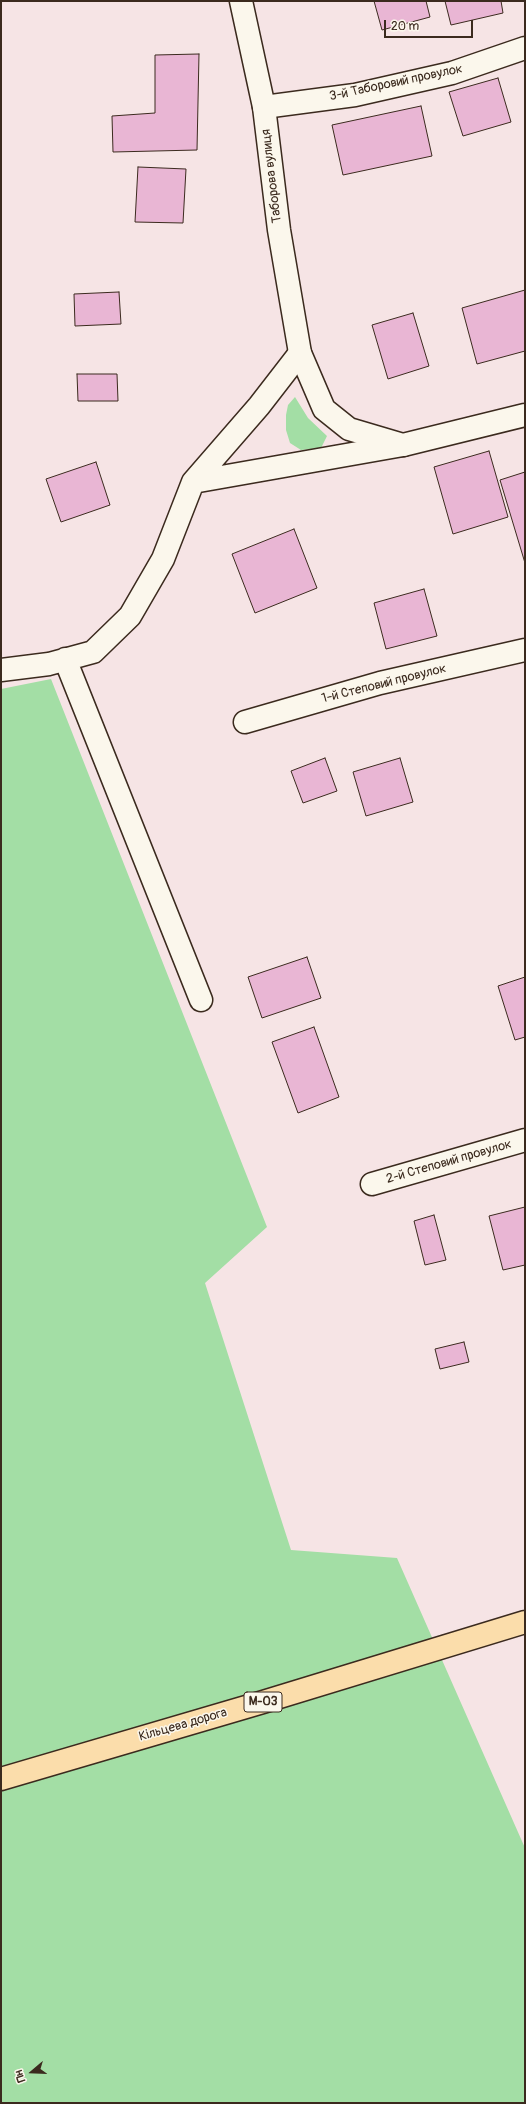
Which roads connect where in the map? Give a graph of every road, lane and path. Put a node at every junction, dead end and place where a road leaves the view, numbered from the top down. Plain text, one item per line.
1 (241, 1) edge
2 (525, 48) edge
3 (264, 107) junction
4 (300, 353) junction
5 (525, 416) edge
6 (403, 446) junction
7 (193, 482) junction
8 (525, 650) edge
9 (65, 660) junction
10 (1, 670) edge
11 (244, 722) dead end
12 (201, 1000) dead end
13 (525, 1140) edge
14 (372, 1184) dead end
15 (525, 1622) edge
16 (1, 1779) edge

1 - 3 street, Таборова вулиця
2 - 3 street, 3-й Таборовий провулок
3 - 4 street, Таборова вулиця
4 - 6 street, Таборова вулиця
4 - 7 street
5 - 6 street
6 - 7 street
7 - 9 street
8 - 11 street, 1-й Степовий провулок
9 - 10 street
9 - 12 street
13 - 14 street, 2-й Степовий провулок
15 - 16 highway, Кільцева дорога / М-03

